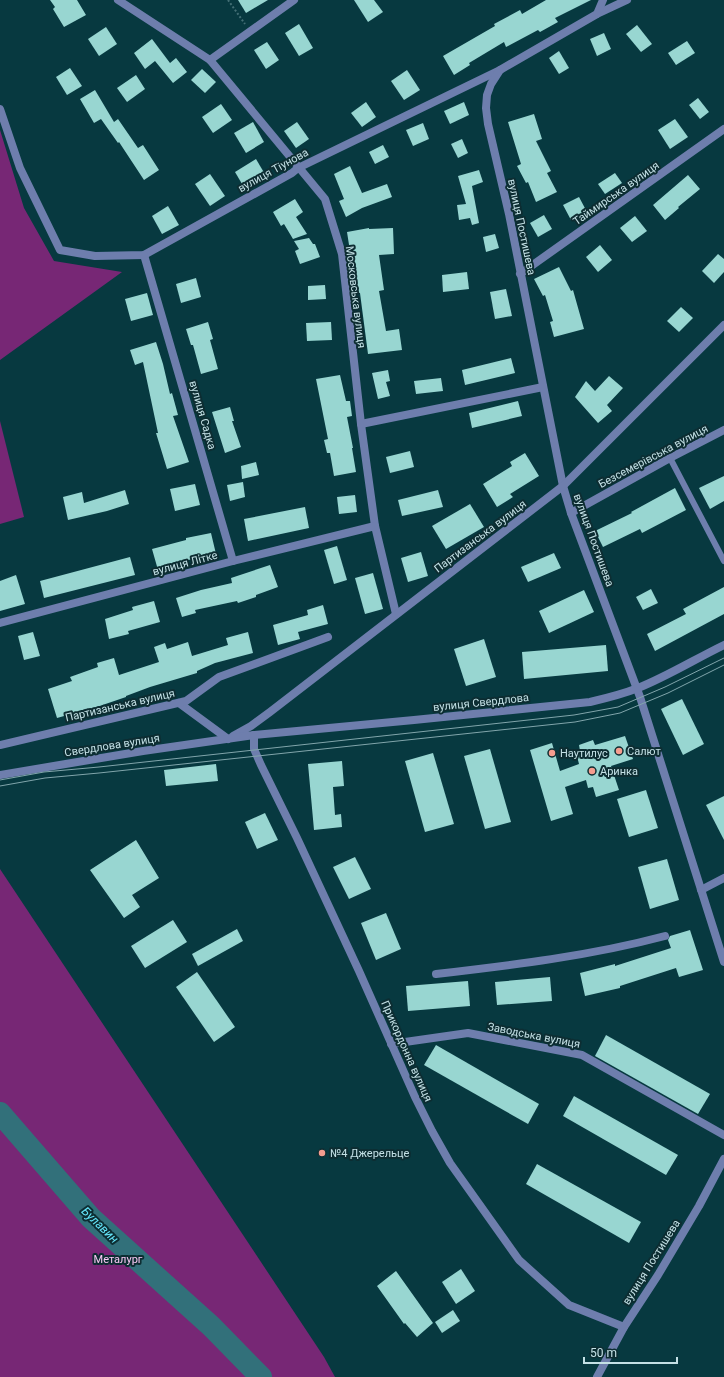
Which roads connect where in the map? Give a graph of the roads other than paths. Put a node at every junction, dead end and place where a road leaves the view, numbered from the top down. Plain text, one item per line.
1 (118, 0) edge
2 (294, 0) edge
3 (603, 0) edge
4 (627, 0) edge
5 (597, 14) junction
6 (210, 60) junction
7 (500, 70) junction
8 (0, 109) edge
9 (724, 129) edge
10 (298, 168) junction
11 (144, 255) junction
12 (520, 274) junction
13 (724, 325) edge
14 (543, 388) junction
15 (361, 424) junction
16 (724, 430) edge
17 (670, 458) junction
18 (563, 486) junction
19 (571, 513) junction
20 (375, 526) junction
21 (233, 561) junction
22 (724, 561) edge
23 (396, 614) junction
24 (0, 623) edge
25 (328, 637) dead end
26 (724, 645) edge
27 (637, 688) junction
28 (179, 703) junction
29 (254, 735) junction
30 (228, 739) junction
31 (0, 745) edge
32 (0, 775) edge
33 (724, 878) edge
34 (701, 890) junction
35 (666, 936) dead end
36 (724, 962) edge
37 (436, 974) dead end
38 (391, 1044) junction
39 (724, 1135) edge
40 (724, 1159) edge
41 (624, 1326) junction
42 (597, 1377) edge

1 - 6 street, Московська вулиця
2 - 6 street
3 - 5 street
4 - 5 street, вулиця Тіунова
5 - 7 street, вулиця Тіунова
6 - 10 street, Московська вулиця
7 - 10 street, вулиця Тіунова
7 - 12 street, вулиця Постишева
8 - 11 street, вулиця Тіунова
9 - 12 street, Таймирська вулиця
10 - 11 street, вулиця Тіунова
10 - 15 street, Московська вулиця
11 - 21 street, вулиця Садка
12 - 14 street, вулиця Постишева
13 - 18 street, Партизанська вулиця
14 - 15 street
14 - 18 street, вулиця Постишева
15 - 20 street, Московська вулиця
16 - 17 street, Безсемерівська вулиця
17 - 19 street, Безсемерівська вулиця
17 - 22 lane
18 - 19 street, вулиця Постишева
18 - 23 street, Партизанська вулиця
19 - 27 street, вулиця Постишева
20 - 21 street, вулиця Літке
20 - 23 street, Московська вулиця
21 - 24 street, вулиця Літке
23 - 30 street, Партизанська вулиця
25 - 28 street, Партизанська вулиця
26 - 27 street, вулиця Свердлова
27 - 29 street, вулиця Свердлова
27 - 34 street, вулиця Постишева
28 - 30 street
28 - 31 street, Партизанська вулиця
29 - 30 street, вулиця Свердлова
29 - 38 street, Прикордонна вулиця
30 - 32 street, Свердлова вулиця
33 - 34 street
34 - 36 street, вулиця Постишева
35 - 37 street
38 - 39 street, Заводська вулиця
38 - 41 street, Прикордонна вулиця
40 - 41 street, вулиця Постишева
41 - 42 street, вулиця Постишева

